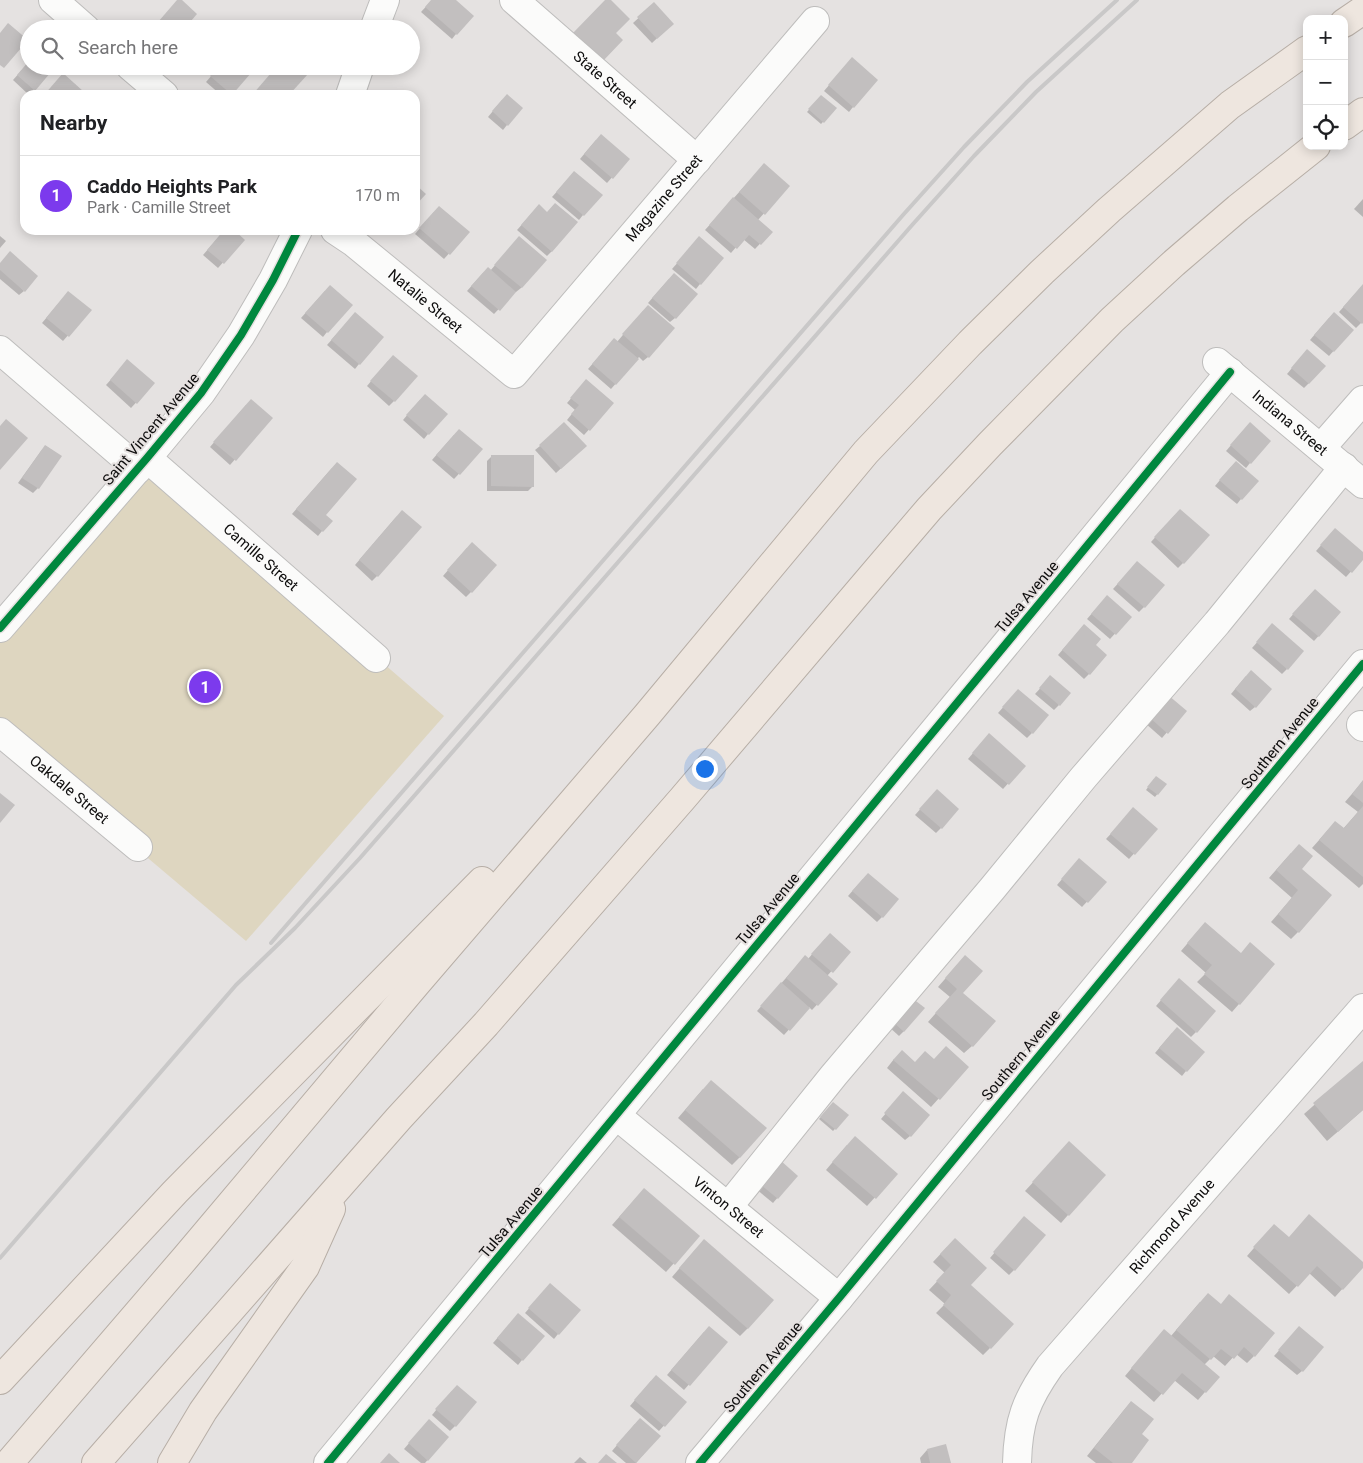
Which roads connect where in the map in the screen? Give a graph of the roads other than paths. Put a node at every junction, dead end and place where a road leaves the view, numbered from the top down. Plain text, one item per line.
1 (53, 0) edge
2 (385, 0) edge
3 (514, 0) edge
4 (1363, 10) edge
5 (76, 20) edge
6 (377, 20) edge
7 (1348, 20) edge
8 (814, 21) dead end
9 (1303, 53) edge
10 (141, 75) edge
11 (357, 75) edge
12 (158, 90) edge
13 (352, 90) edge
14 (1363, 112) edge
15 (1348, 123) edge
16 (1311, 150) edge
17 (697, 160) junction
18 (296, 235) edge
19 (342, 235) edge
20 (0, 350) edge
21 (1223, 367) joint
22 (514, 374) joint
23 (1363, 400) edge
24 (1322, 448) junction
25 (142, 463) junction
26 (1353, 475) edge
27 (0, 628) edge
28 (376, 658) dead end
29 (1363, 664) edge
30 (647, 715) junction
31 (0, 732) edge
32 (138, 847) dead end
33 (1363, 1008) edge
34 (616, 1116) junction
35 (342, 1184) junction
36 (728, 1207) junction
37 (839, 1298) junction
38 (0, 1380) edge
39 (9, 1463) edge
40 (96, 1463) edge
41 (172, 1463) edge
42 (328, 1463) edge
43 (700, 1463) edge
44 (1017, 1463) edge

1 - 5 street
2 - 6 street
3 - 17 street, State Street
4 - 7 highway
8 - 17 street, Magazine Street
9 - 30 highway
10 - 12 street
11 - 13 street
14 - 15 highway
16 - 35 highway
17 - 22 street, Magazine Street
18 - 25 street, Saint Vincent Avenue
19 - 22 street, Natalie Street
20 - 25 street, Camille Street
21 - 24 street, Indiana Street
21 - 34 street, Tulsa Avenue
23 - 24 street
24 - 26 street, Indiana Street
25 - 27 street, Saint Vincent Avenue
25 - 28 street, Camille Street
26 - 36 street
29 - 37 street, Southern Avenue
30 - 38 highway
30 - 39 highway
31 - 32 street, Oakdale Street
33 - 44 street, Richmond Avenue
34 - 36 street, Vinton Street
34 - 42 street, Tulsa Avenue
35 - 40 highway
35 - 41 highway
36 - 37 street, Vinton Street
37 - 43 street, Southern Avenue

